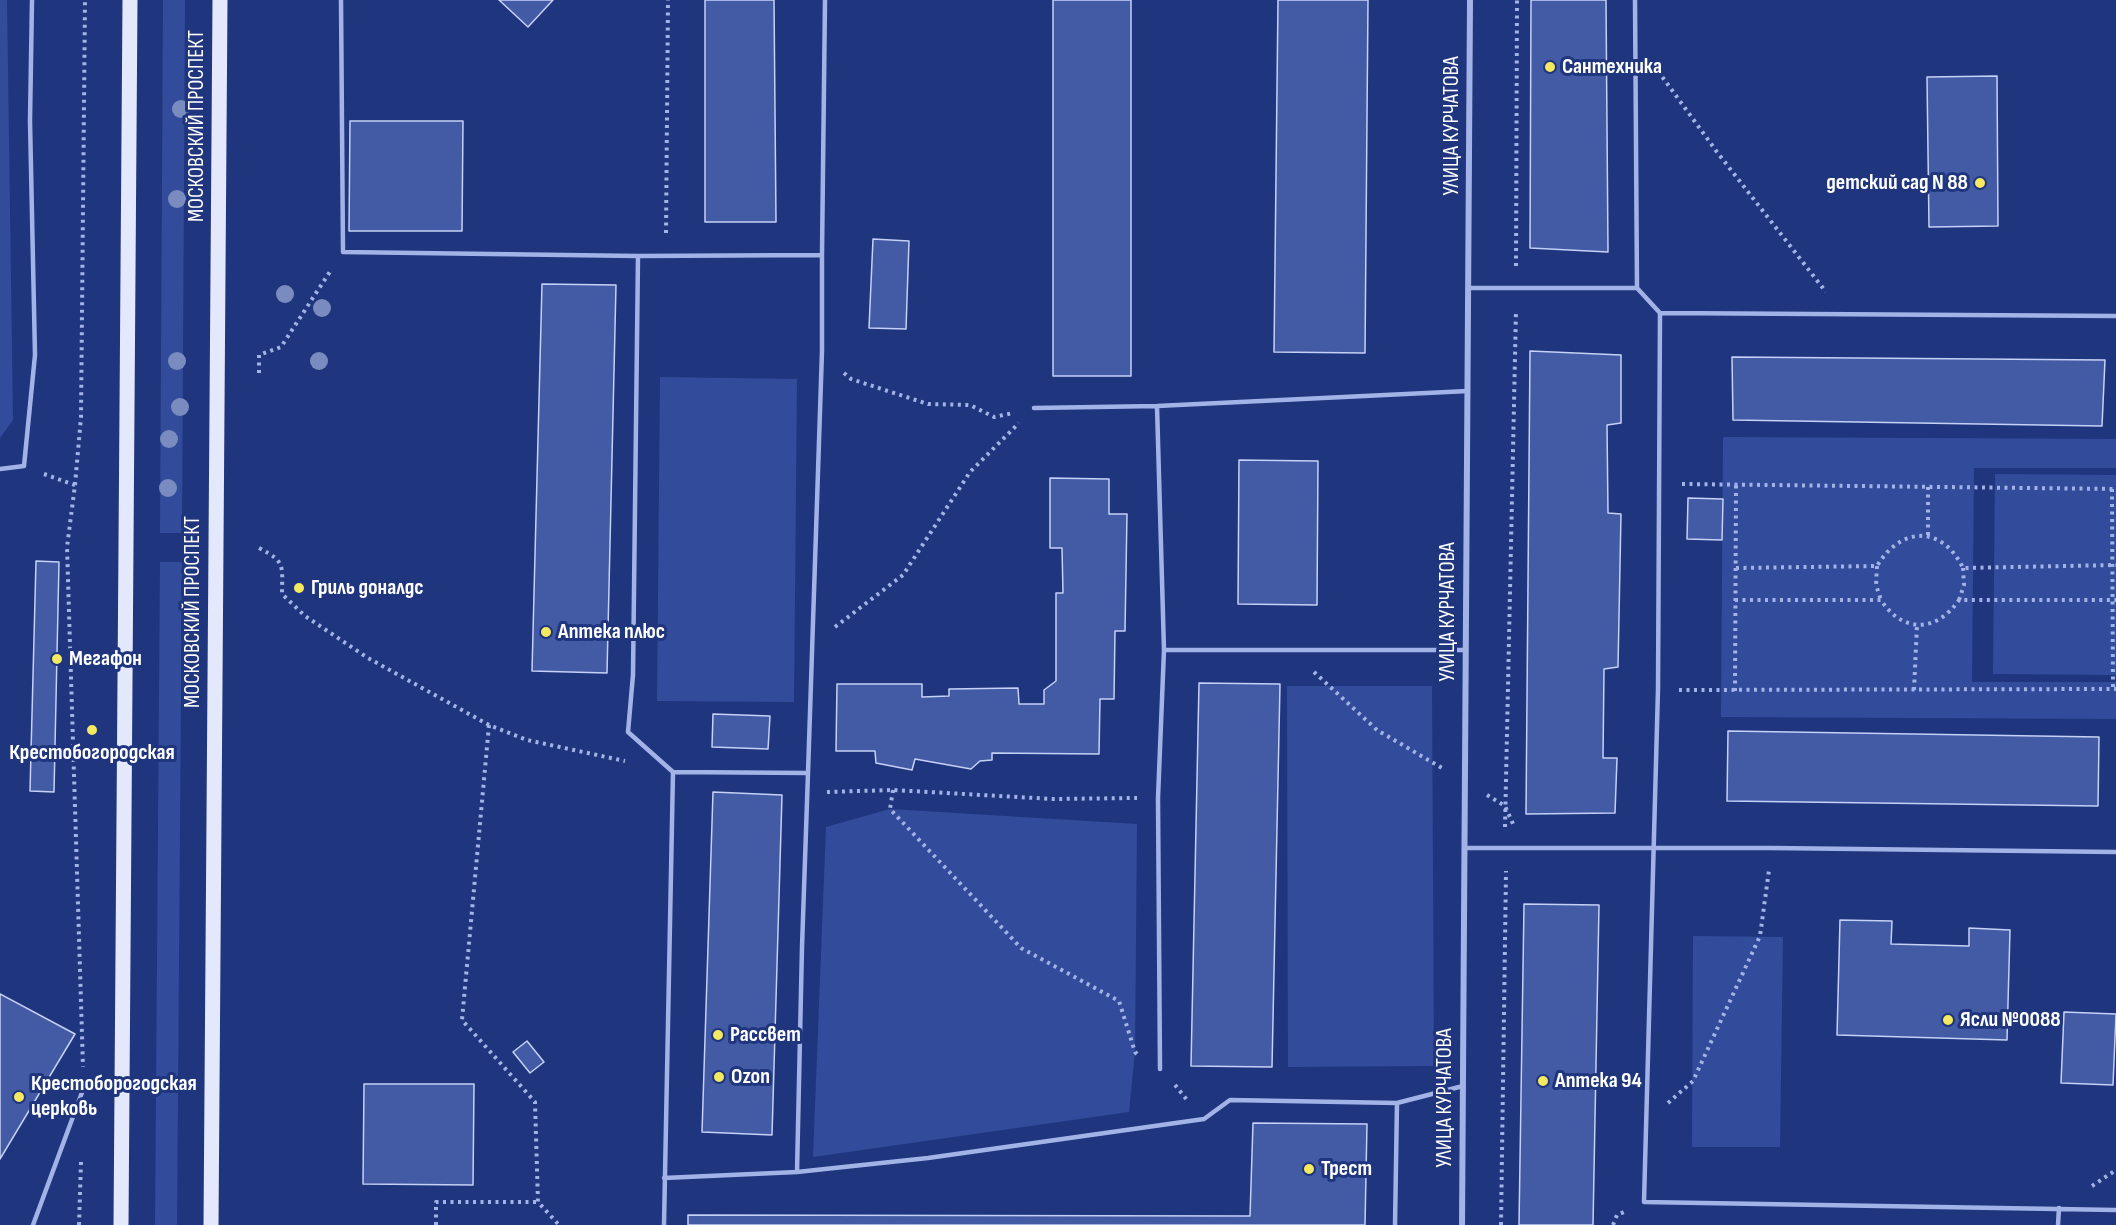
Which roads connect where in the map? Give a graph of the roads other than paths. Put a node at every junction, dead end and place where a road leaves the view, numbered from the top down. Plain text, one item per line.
1 (32, 0) edge
2 (130, 0) edge
3 (220, 0) edge
4 (341, 0) edge
5 (825, 0) edge
6 (1470, 0) edge
7 (1635, 0) edge
8 (822, 255) junction
9 (638, 256) junction
10 (1468, 288) junction
11 (1637, 288) junction
12 (1660, 313) junction
13 (2116, 316) edge
14 (1468, 391) junction
15 (1157, 406) junction
16 (1034, 408) road end
17 (0, 469) edge
18 (1164, 650) junction
19 (1466, 650) junction
20 (673, 772) junction
21 (808, 773) junction
22 (1465, 848) junction
23 (1654, 849) junction
24 (2116, 852) edge
25 (1160, 1069) road end
26 (1463, 1086) junction
27 (84, 1087) road end
28 (1396, 1103) junction
29 (797, 1172) junction
30 (664, 1178) junction
31 (2059, 1208) junction
32 (2116, 1210) edge
33 (33, 1225) edge
34 (121, 1225) edge
35 (211, 1225) edge
36 (664, 1225) edge
37 (1395, 1225) edge
38 (1462, 1225) edge
39 (2058, 1225) edge

1 - 17 lane
2 - 34 main road
3 - 35 main road, МОСКОВСКИЙ ПРОСПЕКТ
4 - 9 lane
5 - 8 lane
6 - 10 street, УЛИЦА КУРЧАТОВА
7 - 11 lane
8 - 9 lane
8 - 21 lane
9 - 20 lane
10 - 11 lane
10 - 14 street, УЛИЦА КУРЧАТОВА
11 - 12 lane
12 - 13 lane
12 - 23 lane
14 - 15 lane
14 - 19 street, УЛИЦА КУРЧАТОВА
15 - 16 lane
15 - 18 lane
18 - 19 lane
18 - 25 lane
19 - 22 street, УЛИЦА КУРЧАТОВА
20 - 21 lane
20 - 30 lane
21 - 29 lane
22 - 23 lane
22 - 26 street, УЛИЦА КУРЧАТОВА
23 - 24 lane
23 - 31 lane
26 - 28 lane
26 - 38 street, УЛИЦА КУРЧАТОВА
27 - 33 lane
28 - 29 lane
28 - 37 lane
29 - 30 lane
30 - 36 lane
31 - 32 lane
31 - 39 lane

